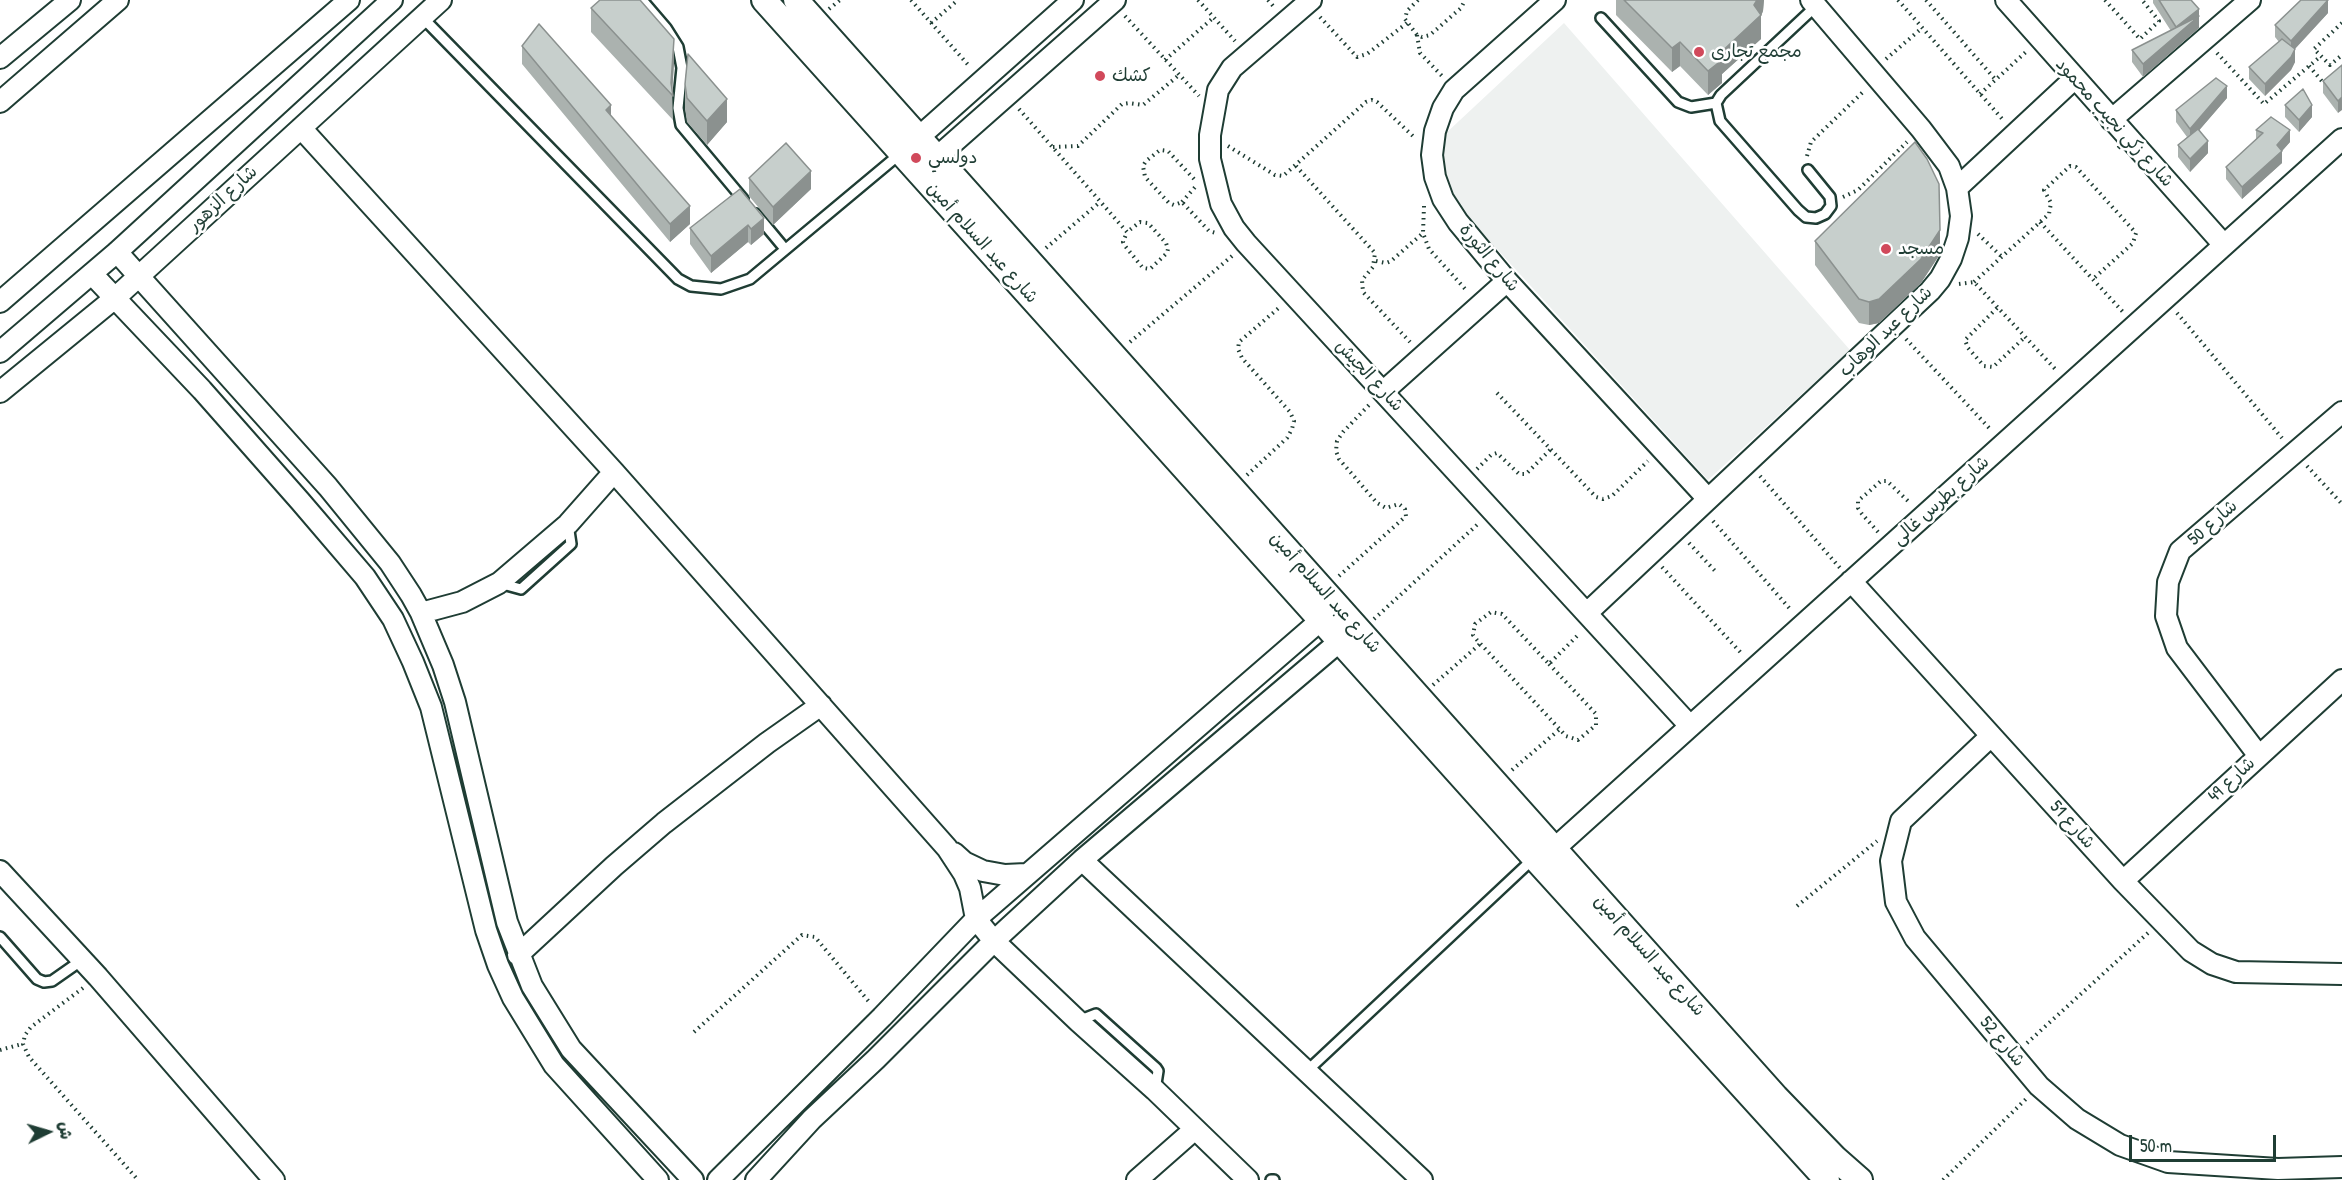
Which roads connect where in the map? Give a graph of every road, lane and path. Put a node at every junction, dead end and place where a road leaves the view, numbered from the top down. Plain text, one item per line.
1 (70, 0) edge
2 (118, 0) edge
3 (349, 0) edge
4 (392, 0) edge
5 (441, 0) edge
6 (642, 0) edge
7 (764, 0) edge
8 (796, 0) edge
9 (911, 0) edge
10 (958, 0) edge
11 (1073, 0) edge
12 (1198, 0) edge
13 (1418, 0) edge
14 (1465, 0) edge
15 (1555, 0) edge
16 (1898, 0) edge
17 (1926, 0) edge
18 (2006, 0) edge
19 (2105, 0) edge
20 (2142, 0) edge
21 (1114, 1) edge
22 (1310, 2) edge
23 (1813, 3) edge
24 (2237, 4) edge
25 (422, 16) junction
26 (1214, 17) junction
27 (1601, 18) dead end
28 (2342, 22) edge
29 (44, 23) junction
30 (1407, 23) junction
31 (931, 24) junction
32 (1922, 28) junction
33 (1417, 35) junction
34 (2040, 39) junction
35 (2205, 39) junction
36 (66, 45) junction
37 (1248, 55) junction
38 (2342, 55) edge
39 (2321, 56) junction
40 (0, 58) edge
41 (1165, 60) junction
42 (2309, 66) junction
43 (1179, 75) junction
44 (1874, 75) junction
45 (1995, 79) junction
46 (2074, 79) junction
47 (983, 80) junction
48 (2329, 89) edge
49 (1454, 90) junction
50 (1980, 94) junction
51 (1007, 95) junction
52 (0, 101) edge
53 (1716, 104) junction
54 (1214, 112) junction
55 (2111, 120) junction
56 (301, 128) junction
57 (1921, 129) junction
58 (2016, 134) junction
59 (1210, 135) junction
60 (2342, 139) edge
61 (910, 146) junction
62 (1053, 147) junction
63 (1432, 155) junction
64 (927, 166) junction
65 (1296, 166) junction
66 (1808, 170) joint
67 (1435, 177) junction
68 (1957, 188) junction
69 (1830, 197) junction
70 (1100, 202) junction
71 (1182, 202) junction
72 (1960, 216) junction
73 (1230, 221) junction
74 (2040, 222) junction
75 (1126, 232) junction
76 (1423, 233) junction
77 (1246, 243) junction
78 (2224, 245) junction
79 (785, 249) junction
80 (117, 252) junction
81 (2001, 256) junction
82 (1376, 261) junction
83 (1029, 262) junction
84 (92, 274) junction
85 (139, 276) junction
86 (1940, 279) junction
87 (2093, 279) junction
88 (1507, 281) junction
89 (1974, 282) junction
90 (1293, 295) junction
91 (115, 298) junction
92 (2165, 299) junction
93 (0, 302) edge
94 (1479, 306) junction
95 (1997, 308) junction
96 (1893, 325) junction
97 (2135, 325) junction
98 (2025, 337) junction
99 (0, 352) edge
100 (1423, 356) junction
101 (1113, 357) junction
102 (2070, 384) junction
103 (1384, 391) junction
104 (0, 392) edge
105 (1497, 393) dead end
106 (2342, 412) edge
107 (2004, 444) junction
108 (1662, 448) junction
109 (1551, 450) junction
110 (2294, 453) junction
111 (1748, 462) junction
112 (615, 472) junction
113 (1465, 480) junction
114 (1232, 489) junction
115 (1704, 503) junction
116 (2342, 504) edge
117 (1493, 510) junction
118 (1923, 517) junction
119 (1677, 529) junction
120 (1891, 545) junction
121 (1650, 554) junction
122 (1716, 572) dead end
123 (1851, 581) junction
124 (1323, 591) junction
125 (421, 613) junction
126 (1590, 616) junction
127 (1321, 620) junction
128 (1804, 624) junction
129 (1349, 637) junction
130 (1480, 644) junction
131 (1549, 664) junction
132 (1755, 668) junction
133 (2342, 680) edge
134 (1418, 698) junction
135 (821, 705) junction
136 (1690, 726) junction
137 (1560, 729) junction
138 (1991, 736) junction
139 (2259, 756) junction
140 (1495, 784) junction
141 (1901, 821) junction
142 (947, 848) junction
143 (1542, 856) junction
144 (1082, 860) junction
145 (0, 871) edge
146 (1026, 874) junction
147 (2123, 881) junction
148 (1797, 906) dead end
149 (976, 919) junction
150 (2161, 921) junction
151 (0, 937) edge
152 (994, 941) junction
153 (518, 955) junction
154 (82, 960) junction
155 (2342, 974) edge
156 (98, 977) junction
157 (882, 1017) junction
158 (694, 1032) dead end
159 (23, 1044) junction
160 (0, 1050) edge
161 (2014, 1056) junction
162 (1307, 1071) junction
163 (2039, 1086) junction
164 (1195, 1129) junction
165 (2342, 1167) edge
166 (268, 1177) edge
167 (1820, 1178) edge
168 (138, 1180) edge
169 (658, 1180) edge
170 (693, 1180) edge
171 (718, 1180) edge
172 (756, 1180) edge
173 (1137, 1180) edge
174 (1248, 1180) edge
175 (1422, 1180) edge
176 (1860, 1180) edge
177 (1943, 1180) edge

1 - 29 street
2 - 36 street
3 - 93 street
4 - 80 street, شارع الزهور
5 - 25 street, شارع الزهور
6 - 79 lane
7 - 61 street, شارع عبد السلام أمين
8 - 61 street, شارع عبد السلام أمين
9 - 31 path
10 - 31 path
11 - 47 street
12 - 26 path
13 - 30 path
14 - 33 path
15 - 49 street, شارع الثورة
16 - 32 path
17 - 45 path
18 - 34 street, شارع زكي نجيب محمود
19 - 20 path
21 - 41 path
21 - 51 street
22 - 30 path
22 - 37 street, شارع الجيش
23 - 44 street, شارع عبد الوهاب
23 - 53 lane
24 - 35 street
25 - 56 street, شارع الزهور
25 - 79 lane
26 - 37 path
26 - 41 path
27 - 53 lane
28 - 39 path
29 - 36 street
29 - 40 street
30 - 33 path
31 - 47 path
32 - 44 path
32 - 50 path
33 - 49 path
34 - 45 path
34 - 46 street, شارع زكي نجيب محمود
35 - 42 path
35 - 55 street
36 - 52 street
37 - 54 street, شارع الجيش
38 - 39 path
39 - 42 path
41 - 43 path
42 - 48 path
43 - 54 path
43 - 62 path
44 - 57 street, شارع عبد الوهاب
44 - 66 path
45 - 50 path
46 - 55 street, شارع زكي نجيب محمود
46 - 58 street
47 - 61 street
49 - 63 street, شارع الثورة
50 - 58 path
51 - 62 path
51 - 64 street
53 - 69 lane
54 - 59 street, شارع الجيش
55 - 78 street, شارع زكي نجيب محمود
56 - 85 street, شارع الزهور
56 - 112 street
57 - 68 street, شارع عبد الوهاب
57 - 69 path
58 - 68 street
59 - 65 path
59 - 73 street, شارع الجيش
60 - 78 street, شارع بطرس غالى
61 - 64 street, شارع عبد السلام أمين
61 - 79 lane
62 - 70 path
63 - 65 path
63 - 67 street, شارع الثورة
64 - 83 street, شارع عبد السلام أمين
64 - 127 street, شارع عبد السلام أمين
65 - 82 path
66 - 69 lane
67 - 76 path
67 - 88 street, شارع الثورة
68 - 72 street, شارع عبد الوهاب
70 - 75 path
70 - 83 path
71 - 71 path
71 - 73 path
72 - 81 path
72 - 86 street, شارع عبد الوهاب
73 - 77 street, شارع الجيش
74 - 81 path
74 - 87 path
74 - 87 path
75 - 75 path
76 - 82 path
76 - 94 path
77 - 90 street, شارع الجيش
77 - 101 path
78 - 92 street, شارع بطرس غالى
80 - 84 street, شارع الزهور
80 - 85 street
81 - 89 path
82 - 100 path
83 - 101 street, شارع عبد السلام أمين
84 - 91 street
84 - 99 street, شارع الزهور
85 - 91 street, شارع الزهور
85 - 125 street
86 - 89 path
86 - 96 street, شارع عبد الوهاب
87 - 97 path
88 - 94 street
88 - 108 street, شارع الثورة
89 - 95 path
90 - 103 street, شارع الجيش
90 - 114 path
91 - 104 street, شارع الزهور
91 - 169 street
92 - 97 street, شارع بطرس غالى
92 - 110 path
94 - 100 street
95 - 98 path
95 - 98 path
96 - 107 path
96 - 111 street, شارع عبد الوهاب
97 - 102 street, شارع بطرس غالى
98 - 102 path
100 - 103 street
101 - 114 street, شارع عبد السلام أمين
102 - 107 street, شارع بطرس غالى
103 - 113 street, شارع الجيش
103 - 124 path
105 - 109 path
106 - 110 street, شارع 50
107 - 118 street, شارع بطرس غالى
108 - 109 path
108 - 115 street, شارع الثورة
109 - 113 path
110 - 116 path
110 - 139 street, شارع 50
111 - 115 street, شارع عبد الوهاب
111 - 123 path
112 - 125 street
112 - 135 street
113 - 117 street, شارع الجيش
114 - 124 street, شارع عبد السلام أمين
115 - 119 street, شارع عبد الوهاب
115 - 128 path
117 - 126 street, شارع الجيش
117 - 129 path
118 - 120 street, شارع بطرس غالى
118 - 120 path
119 - 121 street, شارع عبد الوهاب
119 - 122 path
120 - 123 street, شارع بطرس غالى
121 - 126 street, شارع عبد الوهاب
121 - 132 path
123 - 128 street, شارع بطرس غالى
123 - 138 street, شارع 51
124 - 129 street, شارع عبد السلام أمين
125 - 153 street
126 - 131 path
126 - 136 street, شارع الجيش
127 - 129 street, شارع عبد السلام أمين
127 - 146 street
128 - 132 street, شارع بطرس غالى
129 - 134 street, شارع عبد السلام أمين
129 - 143 street, شارع عبد السلام أمين
129 - 144 street
130 - 131 path
130 - 134 path
130 - 137 path
131 - 137 path
132 - 136 street, شارع بطرس غالى
133 - 139 street, شارع 49
134 - 140 street, شارع عبد السلام أمين
135 - 142 street
135 - 153 street
136 - 143 street, شارع بطرس غالى
137 - 140 path
138 - 141 street
138 - 147 street, شارع 51
139 - 147 street, شارع 49
140 - 143 street, شارع عبد السلام أمين
141 - 148 path
141 - 161 street, شارع 52
142 - 146 street
142 - 149 street
143 - 162 lane
143 - 167 street, شارع عبد السلام أمين
143 - 176 street, شارع عبد السلام أمين
144 - 152 street
144 - 162 street
145 - 154 street
146 - 149 street
147 - 150 street, شارع 51
149 - 152 street
149 - 157 street
150 - 155 street, شارع 51
150 - 161 path
151 - 154 lane
152 - 164 street
152 - 172 street
153 - 170 street
154 - 156 street
156 - 159 path
156 - 166 street
157 - 158 path
157 - 171 street
159 - 160 path
159 - 168 path
161 - 163 street, شارع 52
162 - 175 street
163 - 165 street, شارع 52
163 - 177 path
164 - 173 street
164 - 174 street

